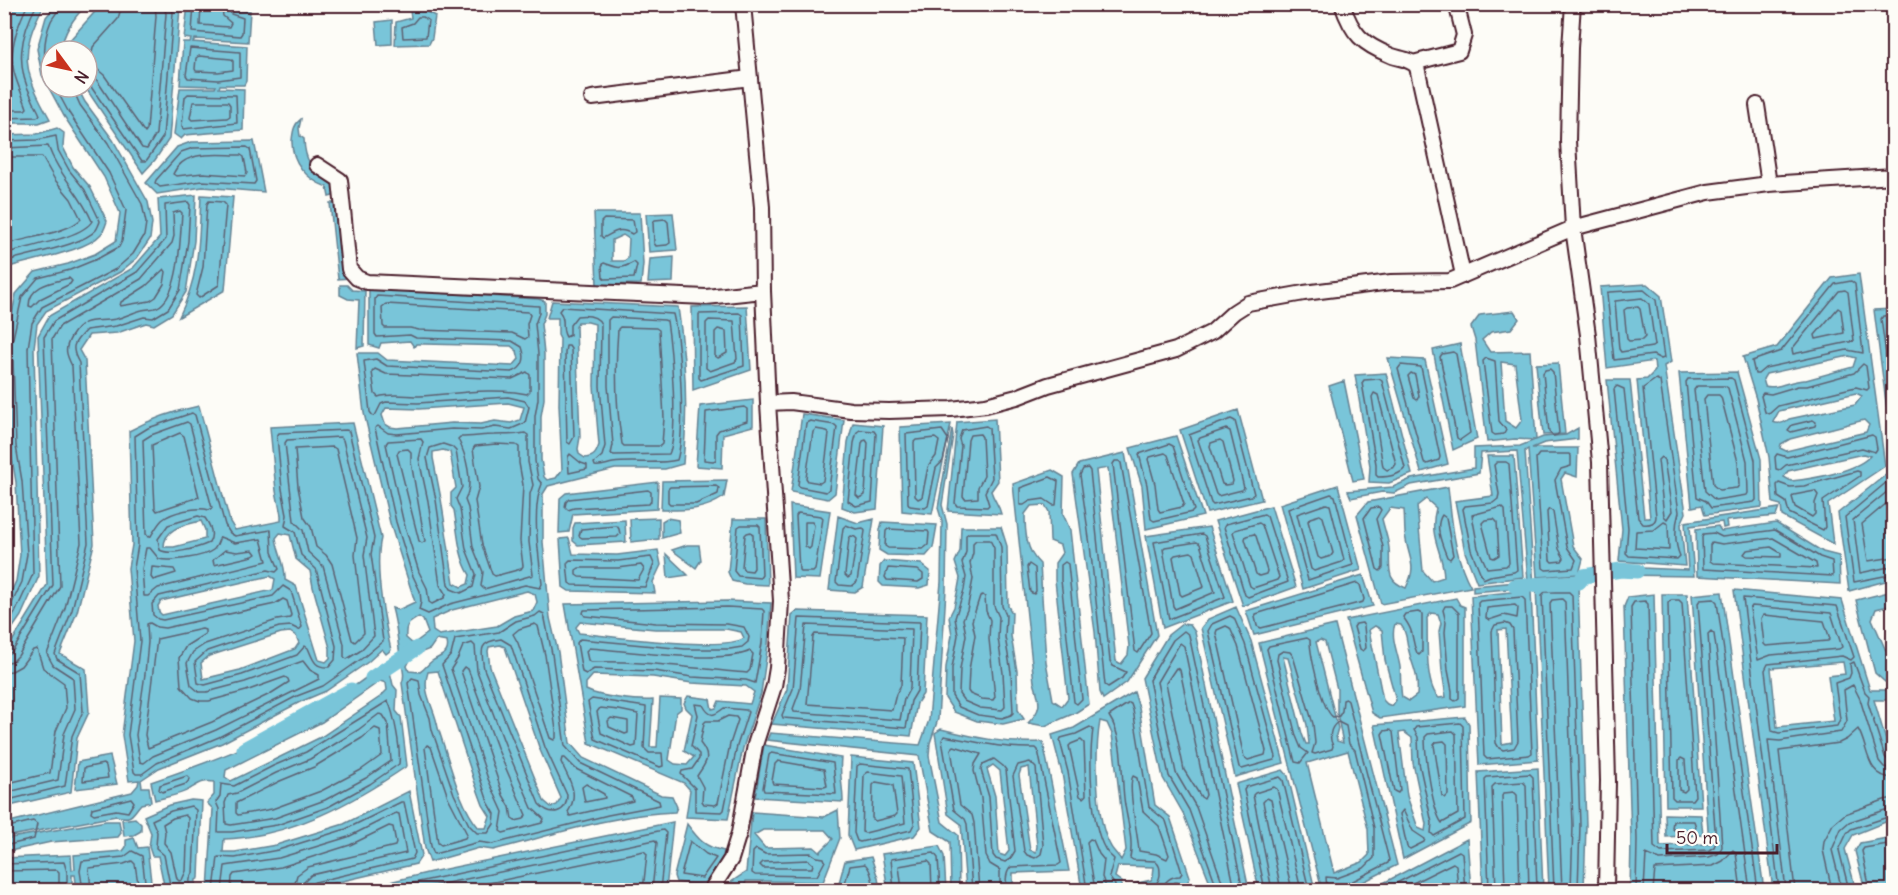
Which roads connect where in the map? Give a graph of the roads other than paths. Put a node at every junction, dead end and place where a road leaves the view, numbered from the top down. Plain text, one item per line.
1 (743, 4) edge
2 (1342, 4) edge
3 (1574, 4) edge
4 (1457, 7) dead end
5 (1413, 63) junction
6 (750, 78) junction
7 (592, 98) dead end
8 (1757, 105) dead end
9 (317, 165) dead end
10 (1893, 176) edge
11 (1769, 184) junction
12 (1573, 228) junction
13 (1464, 275) junction
14 (763, 291) junction
15 (768, 403) junction
16 (711, 891) edge
17 (1606, 891) edge

1 - 6 street
2 - 5 street
3 - 12 street
4 - 5 street
5 - 13 street
6 - 7 street
6 - 14 street
8 - 11 street
9 - 14 street
10 - 11 street
11 - 12 street
12 - 13 street
12 - 17 street
13 - 15 street
14 - 15 street
15 - 16 street

